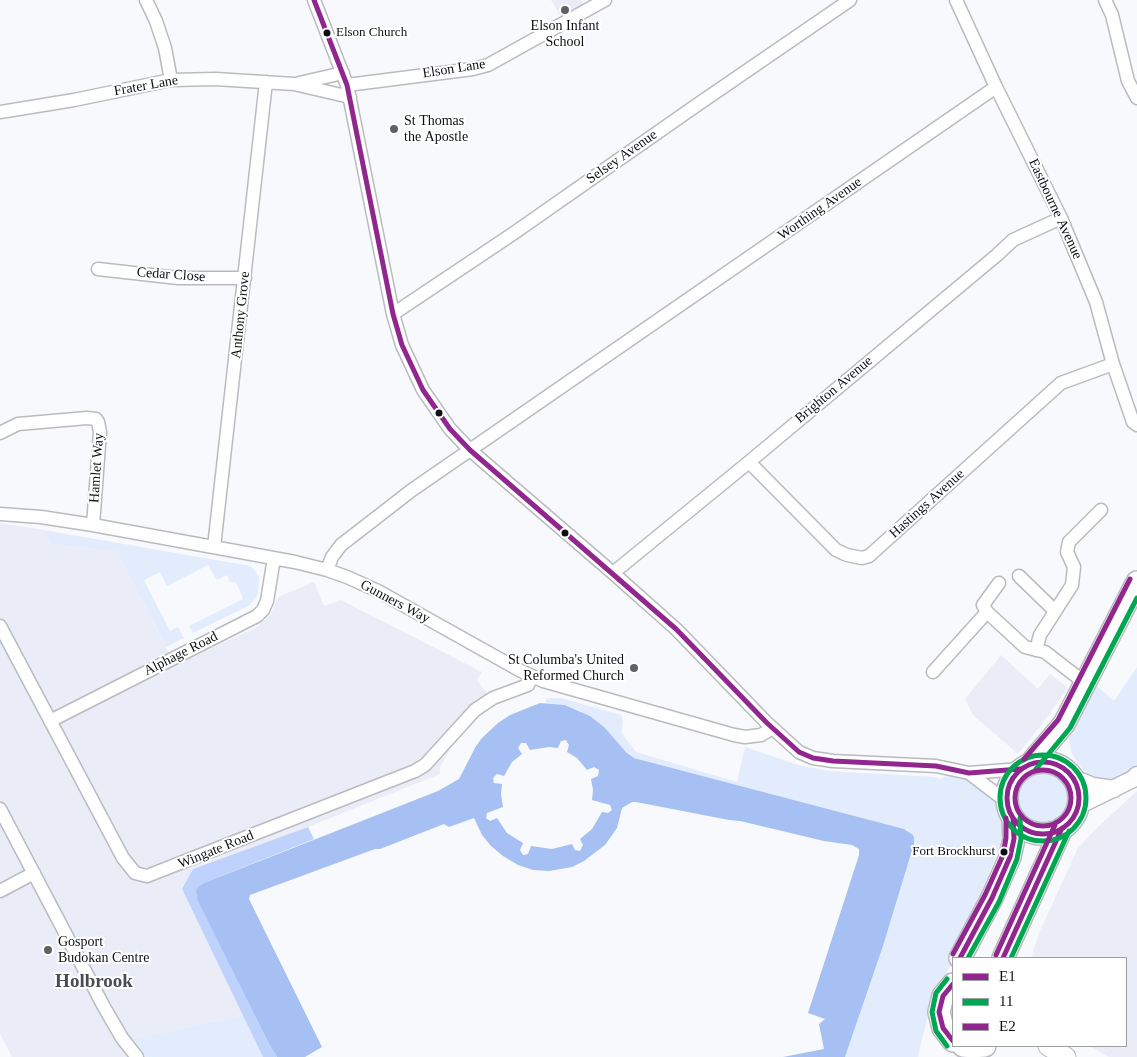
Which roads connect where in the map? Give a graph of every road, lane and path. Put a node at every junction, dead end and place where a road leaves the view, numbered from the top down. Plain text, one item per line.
1 (146, 0) edge
2 (314, 0) edge
3 (605, 0) edge
4 (850, 0) edge
5 (956, 0) edge
6 (1105, 0) edge
7 (171, 80) junction
8 (266, 82) junction
9 (294, 84) junction
10 (347, 85) junction
11 (996, 87) junction
12 (1137, 98) edge
13 (0, 112) edge
14 (1061, 218) junction
15 (98, 269) dead end
16 (245, 278) junction
17 (393, 314) junction
18 (1114, 364) junction
19 (1136, 422) edge
20 (0, 433) edge
21 (470, 450) junction
22 (749, 462) junction
23 (1101, 510) dead end
24 (0, 514) edge
25 (93, 525) junction
26 (214, 548) junction
27 (274, 558) junction
28 (328, 570) junction
29 (613, 572) junction
30 (1019, 576) dead end
31 (1137, 582) edge
32 (999, 583) dead end
33 (1055, 611) junction
34 (987, 612) junction
35 (0, 626) edge
36 (1036, 650) junction
37 (933, 672) dead end
38 (532, 677) junction
39 (1085, 683) junction
40 (50, 721) junction
41 (1064, 724) junction
42 (773, 728) junction
43 (1025, 766) junction
44 (969, 773) junction
45 (1067, 773) junction
46 (1137, 775) edge
47 (1114, 789) junction
48 (1078, 806) junction
49 (0, 809) edge
50 (1010, 810) junction
51 (1062, 828) junction
52 (34, 873) junction
53 (0, 891) edge
54 (961, 957) edge
55 (1003, 957) edge
56 (952, 976) edge
57 (948, 990) edge
58 (952, 1042) edge
59 (966, 1047) edge
60 (979, 1047) edge
61 (985, 1047) edge
62 (1050, 1047) edge
63 (137, 1057) edge
64 (972, 1057) edge
65 (1066, 1057) edge

1 - 7 street
2 - 10 street
3 - 10 street, Elson Lane
4 - 17 street, Selsey Avenue
5 - 11 street, Eastbourne Avenue
6 - 12 street
7 - 8 street, Frater Lane
7 - 13 street, Frater Lane
8 - 9 street, Frater Lane
8 - 16 street, Anthony Grove
9 - 10 street, Frater Lane
9 - 10 street, Frater Lane
10 - 17 street
11 - 14 street, Eastbourne Avenue
11 - 21 street, Worthing Avenue
14 - 18 street, Eastbourne Avenue
14 - 22 street, Brighton Avenue
15 - 16 street, Cedar Close
16 - 26 street, Anthony Grove
17 - 21 street
18 - 19 street, Eastbourne Avenue
18 - 22 street, Hastings Avenue
20 - 25 street, Hamlet Way
21 - 28 street, Worthing Avenue
21 - 29 street
22 - 29 street, Brighton Avenue
23 - 33 street
24 - 25 street, Gunners Way
25 - 26 street, Gunners Way
26 - 27 street, Gunners Way
27 - 28 street, Gunners Way
27 - 40 street, Alphage Road
28 - 38 street, Gunners Way
29 - 42 street
30 - 33 street
31 - 39 main road
32 - 34 street
33 - 36 street
34 - 36 street
34 - 37 street
35 - 40 street, Wingate Road
36 - 39 street
38 - 40 street, Wingate Road
38 - 42 street, Gunners Way
39 - 41 main road
41 - 43 main road
41 - 45 main road
42 - 44 street
43 - 44 street
43 - 45 main road
43 - 50 main road
44 - 50 street
45 - 47 street
45 - 48 main road
46 - 47 street
47 - 48 street
48 - 51 main road
49 - 52 street
50 - 51 main road
50 - 54 main road
51 - 55 main road
52 - 53 street
52 - 63 street
56 - 57 main road
57 - 58 main road
59 - 60 main road
61 - 64 main road
62 - 65 main road

